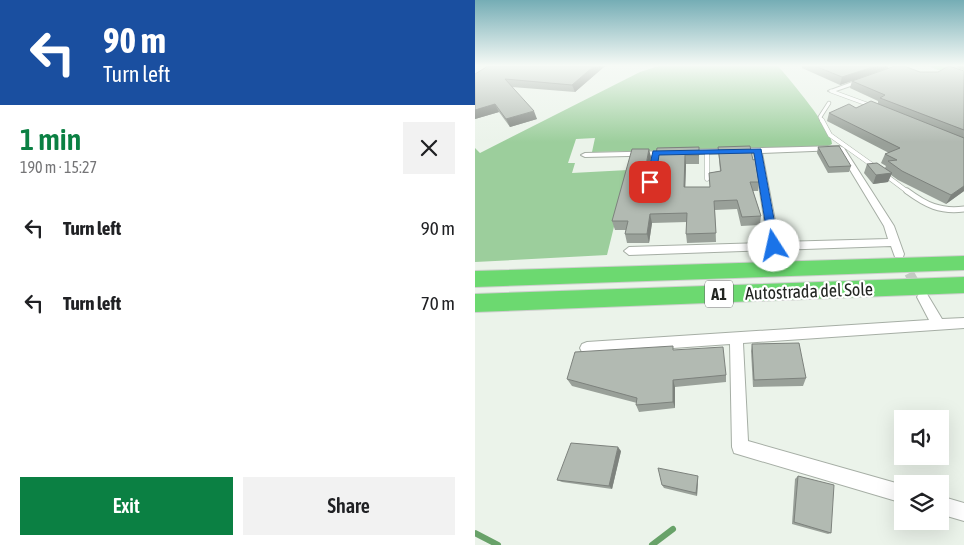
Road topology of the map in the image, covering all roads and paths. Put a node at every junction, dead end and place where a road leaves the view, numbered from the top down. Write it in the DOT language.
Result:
graph roads {
  1 [pos="835,91"];
  2 [pos="829,103"];
  3 [pos="875,107"];
  4 [pos="758,151"];
  5 [pos="707,152"];
  6 [pos="655,153"];
  7 [pos="585,155"];
  8 [pos="707,179"];
  9 [pos="648,196"];
  10 [pos="964,209"];
  11 [pos="894,242"];
  12 [pos="774,246"];
  13 [pos="629,250"];
  14 [pos="899,254"];
  15 [pos="964,263"];
  16 [pos="475,279"];
  17 [pos="964,285"];
  18 [pos="923,297"];
  19 [pos="475,303"];
  20 [pos="938,324"];
  21 [pos="964,324"];
  22 [pos="736,338"];
  23 [pos="587,348"];
  24 [pos="894,491"];
  25 [pos="949,508"];
  26 [pos="964,512"];
  1 -- 3 [label="lane"];
  2 -- 10 [label="lane"];
  4 -- 5 [label="street"];
  4 -- 11 [label="street"];
  4 -- 12 [label="street"];
  5 -- 6 [label="street"];
  5 -- 8 [label="lane"];
  6 -- 7 [label="street"];
  6 -- 9 [label="lane"];
  11 -- 12 [label="street"];
  11 -- 14 [label="street"];
  12 -- 13 [label="street"];
  15 -- 16 [label="highway, Autostrada del Sole / A1"];
  17 -- 19 [label="highway, Autostrada del Sole / A1"];
  18 -- 20 [label="street"];
  20 -- 21 [label="street"];
  20 -- 22 [label="street"];
  22 -- 23 [label="street"];
  22 -- 24 [label="street"];
  25 -- 26 [label="street"];
}
